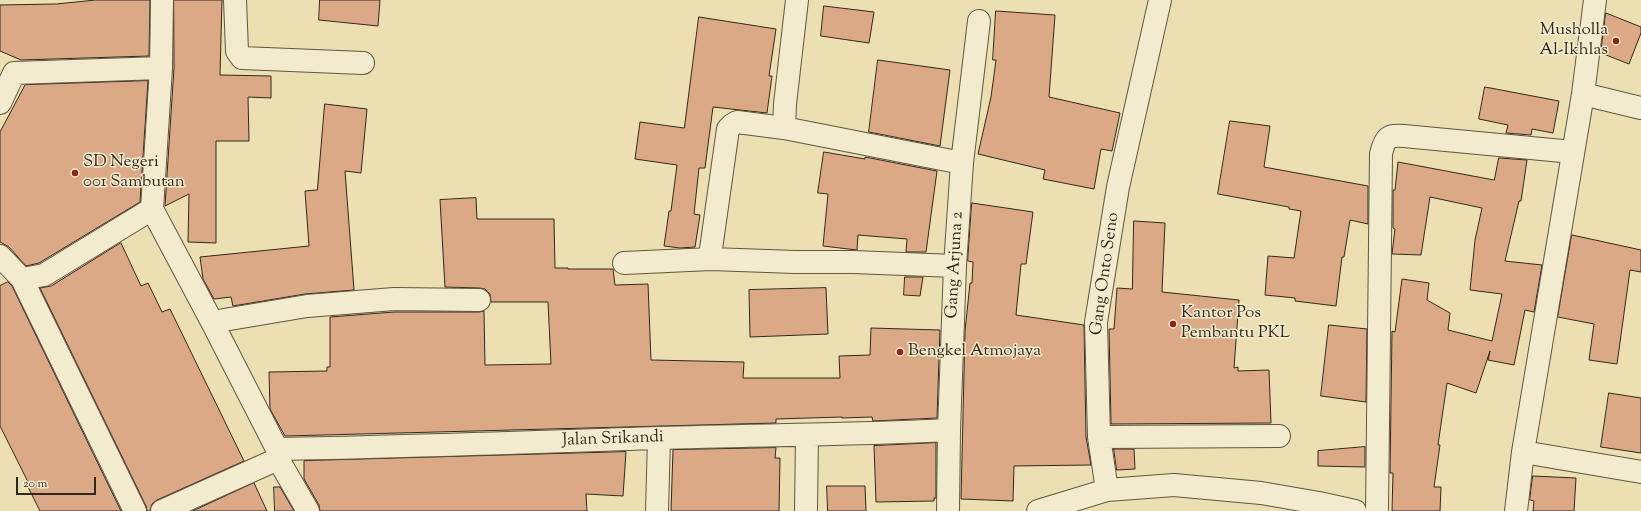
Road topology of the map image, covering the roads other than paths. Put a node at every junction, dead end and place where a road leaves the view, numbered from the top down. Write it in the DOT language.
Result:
graph roads {
  1 [pos="162,0"];
  2 [pos="235,0"];
  3 [pos="798,0"];
  4 [pos="1160,0"];
  5 [pos="1595,0"];
  6 [pos="979,21"];
  7 [pos="363,63"];
  8 [pos="161,68"];
  9 [pos="7,70"];
  10 [pos="1583,94"];
  11 [pos="0,103"];
  12 [pos="1641,108"];
  13 [pos="784,128"];
  14 [pos="1573,152"];
  15 [pos="962,163"];
  16 [pos="152,209"];
  17 [pos="0,256"];
  18 [pos="711,259"];
  19 [pos="624,263"];
  20 [pos="955,266"];
  21 [pos="22,279"];
  22 [pos="479,300"];
  23 [pos="212,322"];
  24 [pos="949,430"];
  25 [pos="807,435"];
  26 [pos="1279,436"];
  27 [pos="1099,437"];
  28 [pos="659,438"];
  29 [pos="1523,452"];
  30 [pos="277,454"];
  31 [pos="1641,472"];
  32 [pos="1107,490"];
  33 [pos="135,511"];
  34 [pos="162,511"];
  35 [pos="308,511"];
  36 [pos="657,511"];
  37 [pos="806,511"];
  38 [pos="948,511"];
  39 [pos="1038,511"];
  40 [pos="1355,511"];
  41 [pos="1377,511"];
  42 [pos="1516,511"];
  1 -- 8 [label="street"];
  2 -- 7 [label="street"];
  3 -- 13 [label="street"];
  4 -- 27 [label="street, Gang Onto Seno"];
  5 -- 10 [label="street"];
  6 -- 15 [label="street, Gang Arjuna 2"];
  8 -- 9 [label="street"];
  8 -- 16 [label="street"];
  9 -- 11 [label="street"];
  10 -- 12 [label="street"];
  10 -- 14 [label="street"];
  13 -- 15 [label="street"];
  13 -- 18 [label="street"];
  14 -- 29 [label="street"];
  14 -- 41 [label="street"];
  15 -- 20 [label="street, Gang Arjuna 2"];
  16 -- 21 [label="street"];
  16 -- 23 [label="street"];
  17 -- 21 [label="street"];
  18 -- 19 [label="street"];
  18 -- 20 [label="street"];
  20 -- 24 [label="street, Gang Arjuna 2"];
  21 -- 33 [label="street"];
  22 -- 23 [label="street"];
  23 -- 30 [label="street"];
  24 -- 25 [label="street, Jalan Srikandi"];
  24 -- 38 [label="street, Gang Arjuna 2"];
  25 -- 28 [label="street, Jalan Srikandi"];
  25 -- 37 [label="street"];
  26 -- 27 [label="street"];
  27 -- 32 [label="street, Gang Onto Seno"];
  28 -- 30 [label="street, Jalan Srikandi"];
  28 -- 36 [label="street"];
  29 -- 31 [label="street"];
  29 -- 42 [label="street"];
  30 -- 34 [label="street"];
  30 -- 35 [label="street"];
  32 -- 39 [label="street"];
  32 -- 40 [label="street"];
}
